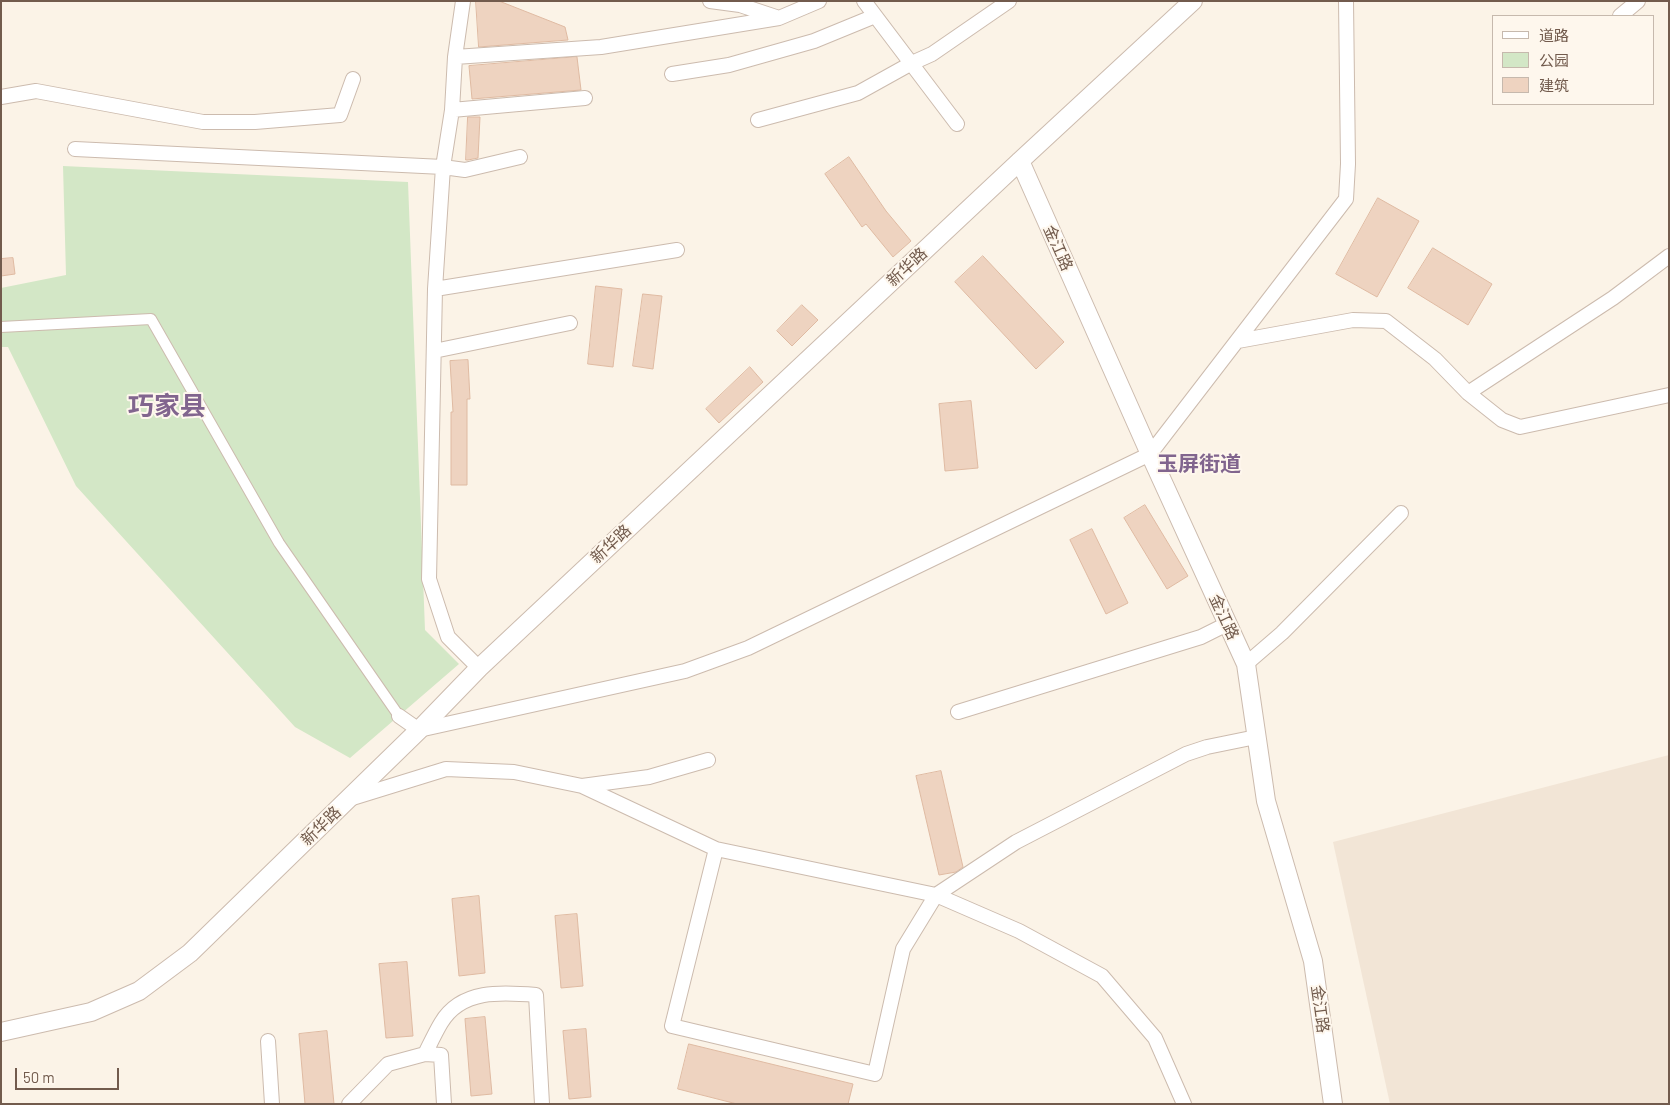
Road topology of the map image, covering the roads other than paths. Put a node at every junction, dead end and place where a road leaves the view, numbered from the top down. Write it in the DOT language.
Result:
graph roads {
  1 [pos="463,1"];
  2 [pos="710,1"];
  3 [pos="819,1"];
  4 [pos="864,1"];
  5 [pos="1009,1"];
  6 [pos="1193,1"];
  7 [pos="1346,1"];
  8 [pos="1638,1"];
  9 [pos="1621,15"];
  10 [pos="875,16"];
  11 [pos="780,18"];
  12 [pos="455,57"];
  13 [pos="912,63"];
  14 [pos="672,74"];
  15 [pos="353,79"];
  16 [pos="1,97"];
  17 [pos="585,98"];
  18 [pos="452,110"];
  19 [pos="758,120"];
  20 [pos="958,124"];
  21 [pos="75,149"];
  22 [pos="520,157"];
  23 [pos="1020,161"];
  24 [pos="443,166"];
  25 [pos="677,250"];
  26 [pos="1669,256"];
  27 [pos="435,289"];
  28 [pos="570,323"];
  29 [pos="1,327"];
  30 [pos="1238,341"];
  31 [pos="434,351"];
  32 [pos="1468,394"];
  33 [pos="1669,395"];
  34 [pos="1150,454"];
  35 [pos="1401,513"];
  36 [pos="1227,624"];
  37 [pos="1246,664"];
  38 [pos="479,668"];
  39 [pos="958,712"];
  40 [pos="399,716"];
  41 [pos="419,730"];
  42 [pos="1256,737"];
  43 [pos="708,760"];
  44 [pos="582,786"];
  45 [pos="348,799"];
  46 [pos="716,849"];
  47 [pos="936,895"];
  48 [pos="1,1032"];
  49 [pos="268,1042"];
  50 [pos="425,1054"];
  51 [pos="272,1104"];
  52 [pos="349,1104"];
  53 [pos="444,1104"];
  54 [pos="542,1104"];
  55 [pos="1184,1104"];
  56 [pos="1333,1104"];
  1 -- 12 [label="street"];
  2 -- 11 [label="street"];
  3 -- 11 [label="street"];
  4 -- 10 [label="street"];
  5 -- 13 [label="street"];
  6 -- 23 [label="street, 新华路"];
  7 -- 30 [label="street"];
  8 -- 9 [label="street"];
  10 -- 13 [label="street"];
  10 -- 14 [label="street"];
  11 -- 12 [label="street"];
  12 -- 18 [label="street"];
  13 -- 19 [label="street"];
  13 -- 20 [label="street"];
  15 -- 16 [label="street"];
  17 -- 18 [label="street"];
  18 -- 24 [label="street"];
  21 -- 24 [label="street"];
  22 -- 24 [label="street"];
  23 -- 34 [label="street, 金江路"];
  23 -- 38 [label="street, 新华路"];
  24 -- 27 [label="street"];
  25 -- 27 [label="street"];
  26 -- 32 [label="street"];
  27 -- 31 [label="street"];
  28 -- 31 [label="street"];
  29 -- 40 [label="street"];
  30 -- 32 [label="street"];
  30 -- 34 [label="street"];
  31 -- 38 [label="street"];
  32 -- 33 [label="street"];
  34 -- 36 [label="street, 金江路"];
  34 -- 41 [label="street"];
  35 -- 37 [label="street"];
  36 -- 37 [label="street, 金江路"];
  36 -- 39 [label="street"];
  37 -- 42 [label="street, 金江路"];
  38 -- 41 [label="street, 新华路"];
  40 -- 41 [label="street"];
  41 -- 45 [label="street, 新华路"];
  42 -- 47 [label="street"];
  42 -- 56 [label="street, 金江路"];
  43 -- 44 [label="street"];
  44 -- 45 [label="street"];
  44 -- 46 [label="street"];
  45 -- 48 [label="street, 新华路"];
  46 -- 47 [label="street"];
  46 -- 47 [label="street"];
  47 -- 55 [label="street"];
  49 -- 51 [label="street"];
  50 -- 52 [label="street"];
  50 -- 53 [label="street"];
  50 -- 54 [label="street"];
}
